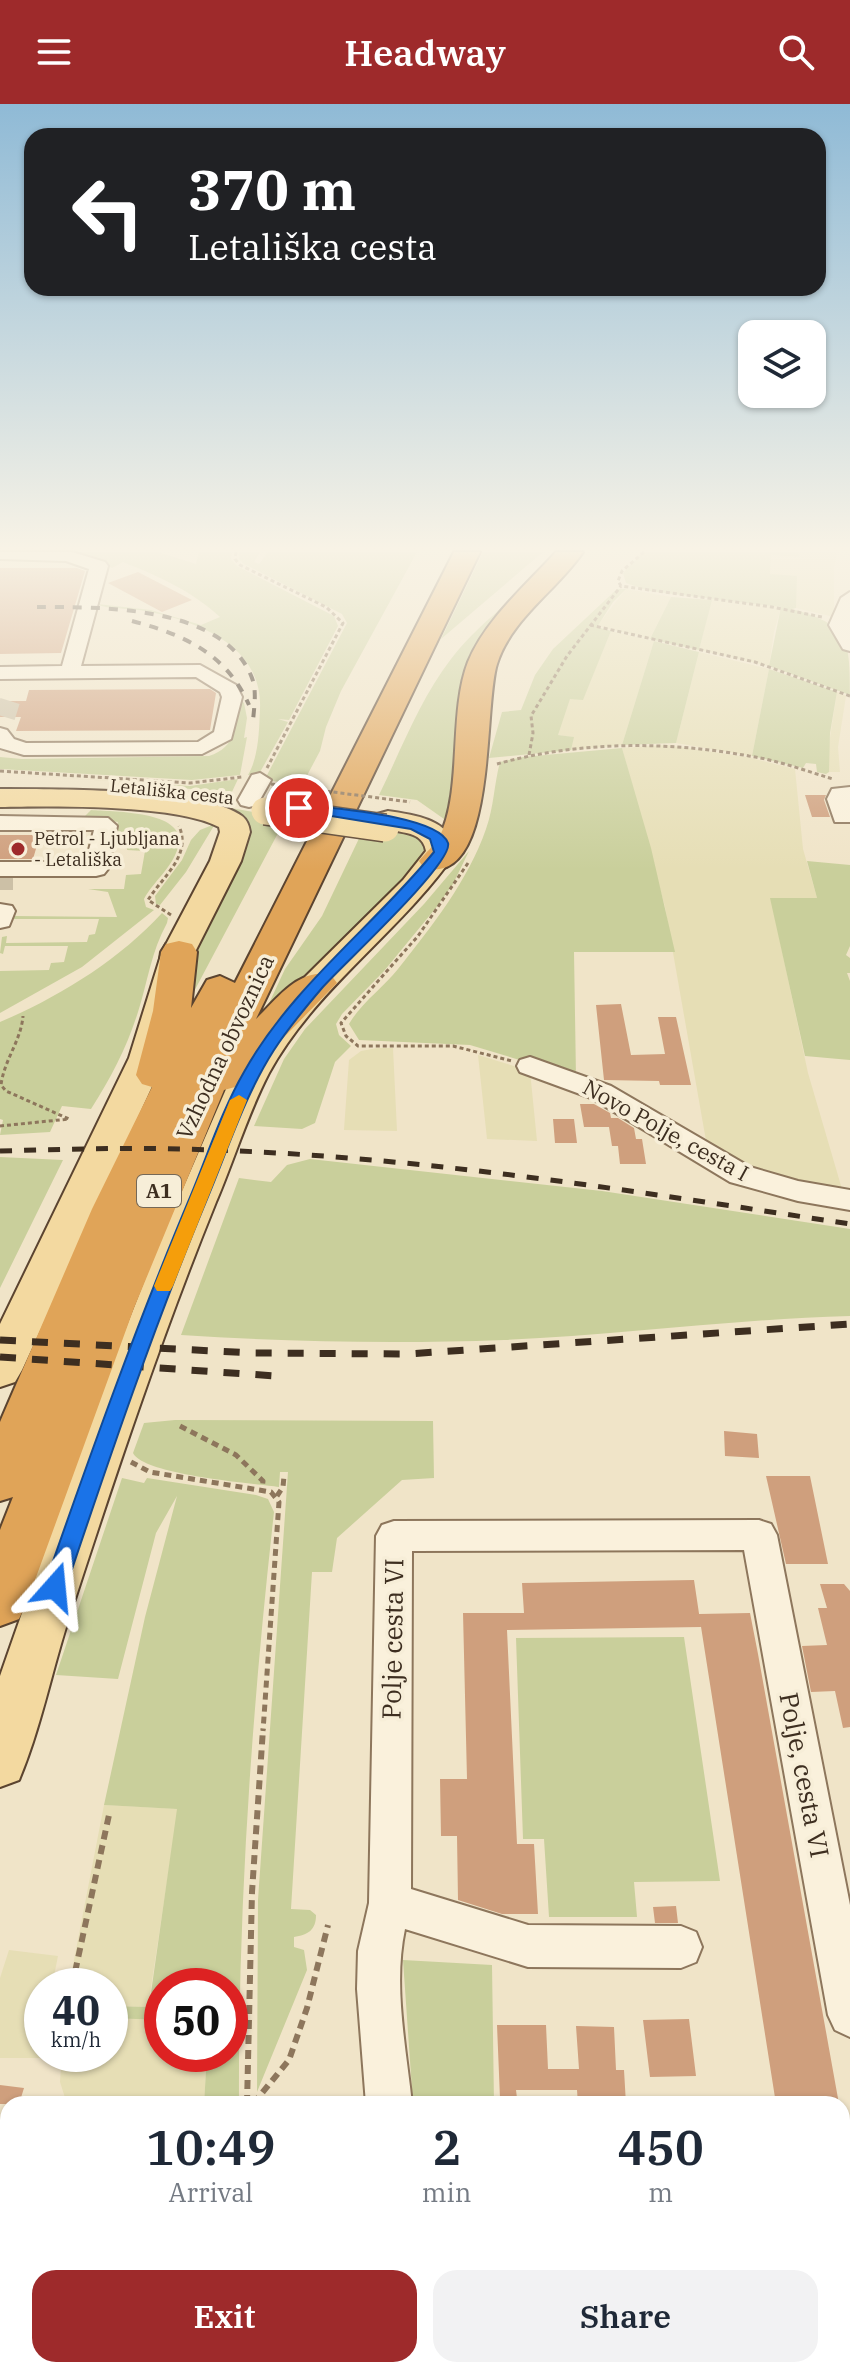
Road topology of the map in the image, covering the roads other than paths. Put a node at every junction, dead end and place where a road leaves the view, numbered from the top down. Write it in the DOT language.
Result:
graph roads {
  1 [pos="74,658"];
  2 [pos="389,658"];
  3 [pos="414,658"];
  4 [pos="437,658"];
  5 [pos="498,658"];
  6 [pos="70,672"];
  7 [pos="11,678"];
  8 [pos="382,722"];
  9 [pos="2,727"];
  10 [pos="3,784"];
  11 [pos="847,786"];
  12 [pos="263,796"];
  13 [pos="183,800"];
  14 [pos="110,801"];
  15 [pos="843,817"];
  16 [pos="0,823"];
  17 [pos="74,823"];
  18 [pos="432,846"];
  19 [pos="61,869"];
  20 [pos="14,872"];
  21 [pos="179,952"];
  22 [pos="318,983"];
  23 [pos="530,1066"];
  24 [pos="202,1096"];
  25 [pos="850,1200"];
  26 [pos="114,1209"];
  27 [pos="0,1370"];
  28 [pos="0,1480"];
  29 [pos="759,1535"];
  30 [pos="0,1602"];
  31 [pos="0,1762"];
  32 [pos="390,1903"];
  33 [pos="681,1947"];
  34 [pos="850,2015"];
  35 [pos="388,2096"];
  1 -- 6 [label="street"];
  2 -- 26 [label="highway, Vzhodna obvoznica / A1"];
  3 -- 8 [label="highway, Vzhodna obvoznica / A1"];
  4 -- 8 [label="highway"];
  5 -- 18 [label="highway"];
  6 -- 7 [label="street"];
  6 -- 9 [label="street"];
  8 -- 24 [label="highway, Vzhodna obvoznica / A1"];
  10 -- 12 [label="main road, Letališka cesta"];
  10 -- 13 [label="main road, Letališka cesta"];
  10 -- 14 [label="main road, Letališka cesta"];
  11 -- 15 [label="street"];
  12 -- 13 [label="main road, Letališka cesta"];
  12 -- 18 [label="main road, Letališka cesta, bridge"];
  13 -- 14 [label="main road"];
  14 -- 17 [label="street"];
  14 -- 21 [label="main road"];
  16 -- 17 [label="street"];
  17 -- 19 [label="street"];
  17 -- 19 [label="street"];
  18 -- 22 [label="main road"];
  19 -- 20 [label="street"];
  21 -- 26 [label="highway"];
  21 -- 27 [label="main road"];
  22 -- 24 [label="highway"];
  22 -- 31 [label="main road"];
  23 -- 25 [label="street, Novo Polje, cesta I"];
  24 -- 30 [label="highway, Vzhodna obvoznica / A1"];
  26 -- 28 [label="highway, Vzhodna obvoznica / A1"];
  29 -- 32 [label="street, Polje cesta VI"];
  29 -- 34 [label="street, Polje, cesta VI"];
  32 -- 33 [label="street"];
  32 -- 35 [label="street, Polje cesta VI"];
}
